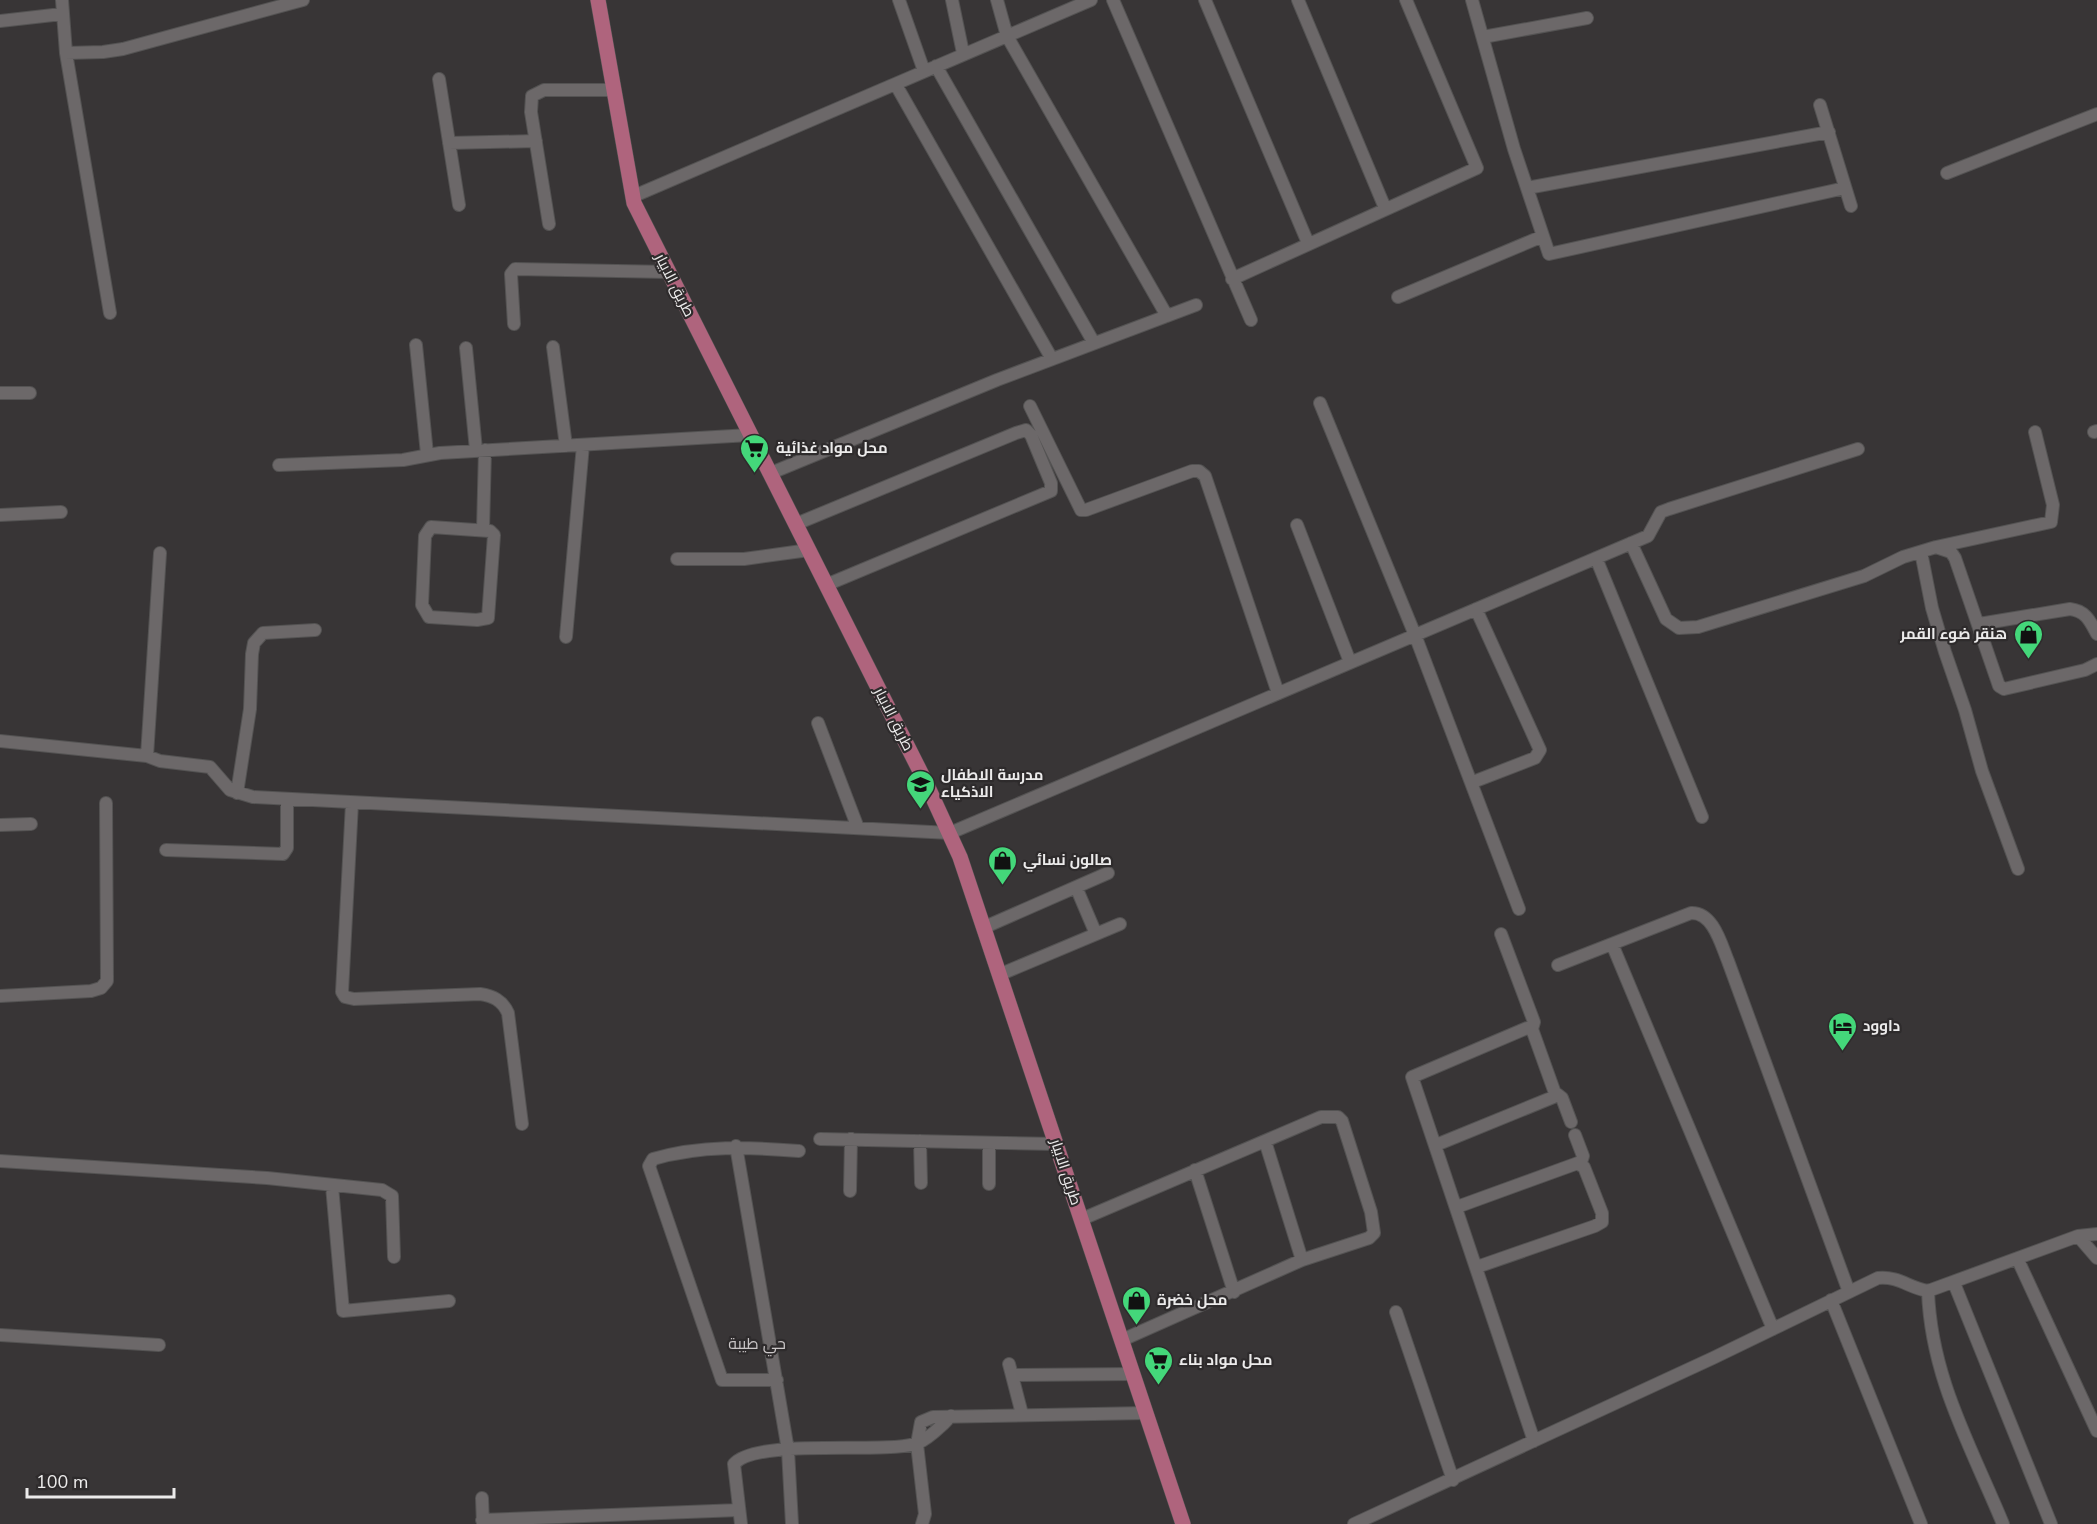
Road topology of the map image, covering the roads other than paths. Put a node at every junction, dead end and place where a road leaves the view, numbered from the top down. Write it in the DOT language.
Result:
graph roads {
  1 [pos="62,0"];
  2 [pos="303,0"];
  3 [pos="598,0"];
  4 [pos="899,0"];
  5 [pos="952,0"];
  6 [pos="997,0"];
  7 [pos="1091,0"];
  8 [pos="1113,0"];
  9 [pos="1205,0"];
  10 [pos="1298,0"];
  11 [pos="1406,0"];
  12 [pos="1472,0"];
  13 [pos="1063,6"];
  14 [pos="62,14"];
  15 [pos="1587,18"];
  16 [pos="0,21"];
  17 [pos="1007,36"];
  18 [pos="1483,37"];
  19 [pos="66,53"];
  20 [pos="963,53"];
  21 [pos="930,69"];
  22 [pos="439,80"];
  23 [pos="896,85"];
  24 [pos="613,90"];
  25 [pos="1820,105"];
  26 [pos="2097,114"];
  27 [pos="1829,132"];
  28 [pos="536,141"];
  29 [pos="449,143"];
  30 [pos="1947,173"];
  31 [pos="1845,188"];
  32 [pos="1527,189"];
  33 [pos="634,196"];
  34 [pos="459,205"];
  35 [pos="1851,206"];
  36 [pos="1385,208"];
  37 [pos="549,224"];
  38 [pos="1543,236"];
  39 [pos="1308,243"];
  40 [pos="668,272"];
  41 [pos="1232,279"];
  42 [pos="1398,297"];
  43 [pos="1196,305"];
  44 [pos="110,313"];
  45 [pos="1167,316"];
  46 [pos="1251,320"];
  47 [pos="514,324"];
  48 [pos="1094,344"];
  49 [pos="416,345"];
  50 [pos="553,346"];
  51 [pos="466,348"];
  52 [pos="1052,359"];
  53 [pos="0,393"];
  54 [pos="30,393"];
  55 [pos="1320,403"];
  56 [pos="1030,406"];
  57 [pos="2035,432"];
  58 [pos="750,435"];
  59 [pos="566,446"];
  60 [pos="583,446"];
  61 [pos="1858,449"];
  62 [pos="481,450"];
  63 [pos="427,454"];
  64 [pos="279,465"];
  65 [pos="771,474"];
  66 [pos="61,512"];
  67 [pos="0,515"];
  68 [pos="796,524"];
  69 [pos="1297,525"];
  70 [pos="483,530"];
  71 [pos="1631,543"];
  72 [pos="1936,547"];
  73 [pos="809,550"];
  74 [pos="1921,552"];
  75 [pos="160,553"];
  76 [pos="1596,558"];
  77 [pos="677,559"];
  78 [pos="826,585"];
  79 [pos="1476,609"];
  80 [pos="1979,624"];
  81 [pos="315,630"];
  82 [pos="2097,634"];
  83 [pos="1415,635"];
  84 [pos="566,637"];
  85 [pos="1350,662"];
  86 [pos="2097,664"];
  87 [pos="1278,693"];
  88 [pos="818,723"];
  89 [pos="0,741"];
  90 [pos="147,756"];
  91 [pos="1473,782"];
  92 [pos="237,793"];
  93 [pos="287,799"];
  94 [pos="106,803"];
  95 [pos="352,803"];
  96 [pos="1702,817"];
  97 [pos="31,824"];
  98 [pos="0,825"];
  99 [pos="858,828"];
  100 [pos="950,833"];
  101 [pos="166,850"];
  102 [pos="2018,869"];
  103 [pos="1108,873"];
  104 [pos="1076,887"];
  105 [pos="1519,909"];
  106 [pos="1119,924"];
  107 [pos="985,927"];
  108 [pos="1096,934"];
  109 [pos="1501,934"];
  110 [pos="1612,944"];
  111 [pos="1558,964"];
  112 [pos="1000,974"];
  113 [pos="0,996"];
  114 [pos="1532,1029"];
  115 [pos="1557,1094"];
  116 [pos="1570,1122"];
  117 [pos="522,1125"];
  118 [pos="1575,1135"];
  119 [pos="820,1139"];
  120 [pos="851,1139"];
  121 [pos="920,1141"];
  122 [pos="1265,1141"];
  123 [pos="989,1143"];
  124 [pos="1057,1144"];
  125 [pos="1436,1145"];
  126 [pos="736,1146"];
  127 [pos="799,1151"];
  128 [pos="0,1161"];
  129 [pos="1580,1165"];
  130 [pos="1195,1170"];
  131 [pos="921,1183"];
  132 [pos="989,1185"];
  133 [pos="332,1186"];
  134 [pos="850,1191"];
  135 [pos="1457,1206"];
  136 [pos="1082,1219"];
  137 [pos="2097,1234"];
  138 [pos="2078,1236"];
  139 [pos="394,1257"];
  140 [pos="2097,1258"];
  141 [pos="1302,1260"];
  142 [pos="2018,1260"];
  143 [pos="1477,1267"];
  144 [pos="1954,1283"];
  145 [pos="1928,1291"];
  146 [pos="1234,1292"];
  147 [pos="1849,1292"];
  148 [pos="1831,1300"];
  149 [pos="449,1301"];
  150 [pos="1396,1312"];
  151 [pos="1773,1329"];
  152 [pos="0,1335"];
  153 [pos="1122,1340"];
  154 [pos="159,1345"];
  155 [pos="1133,1374"];
  156 [pos="777,1380"];
  157 [pos="1146,1413"];
  158 [pos="1022,1414"];
  159 [pos="2097,1431"];
  160 [pos="1534,1441"];
  161 [pos="917,1444"];
  162 [pos="788,1450"];
  163 [pos="1453,1480"];
  164 [pos="482,1498"];
  165 [pos="739,1510"];
  166 [pos="482,1522"];
  167 [pos="741,1524"];
  168 [pos="792,1524"];
  169 [pos="922,1524"];
  170 [pos="1183,1524"];
  171 [pos="1354,1524"];
  172 [pos="1921,1524"];
  173 [pos="2003,1524"];
  174 [pos="2051,1524"];
  1 -- 14 [label="street"];
  2 -- 19 [label="street"];
  3 -- 24 [label="main road, طريق الابيار"];
  4 -- 21 [label="street"];
  5 -- 20 [label="street"];
  6 -- 17 [label="street"];
  7 -- 13 [label="street"];
  8 -- 41 [label="street"];
  9 -- 39 [label="street"];
  10 -- 36 [label="street"];
  11 -- 36 [label="street"];
  12 -- 18 [label="street"];
  13 -- 17 [label="street"];
  14 -- 16 [label="street"];
  14 -- 19 [label="street"];
  15 -- 18 [label="street"];
  17 -- 20 [label="street"];
  17 -- 45 [label="street"];
  18 -- 32 [label="street"];
  19 -- 44 [label="street"];
  20 -- 21 [label="street"];
  21 -- 23 [label="street"];
  21 -- 48 [label="street"];
  22 -- 29 [label="street"];
  23 -- 33 [label="street"];
  23 -- 52 [label="street"];
  24 -- 28 [label="street"];
  24 -- 33 [label="main road, طريق الابيار"];
  25 -- 27 [label="street"];
  26 -- 30 [label="street"];
  27 -- 31 [label="street"];
  27 -- 32 [label="street"];
  28 -- 29 [label="street"];
  28 -- 37 [label="street"];
  29 -- 34 [label="street"];
  31 -- 35 [label="street"];
  31 -- 38 [label="street"];
  32 -- 38 [label="street"];
  33 -- 40 [label="main road, طريق الابيار"];
  36 -- 39 [label="street"];
  38 -- 42 [label="street"];
  39 -- 41 [label="street"];
  40 -- 47 [label="street"];
  40 -- 58 [label="main road, طريق الابيار"];
  41 -- 46 [label="street"];
  43 -- 45 [label="street"];
  45 -- 48 [label="street"];
  48 -- 52 [label="street"];
  49 -- 63 [label="street"];
  50 -- 59 [label="street"];
  51 -- 62 [label="street"];
  52 -- 65 [label="street"];
  53 -- 54 [label="street"];
  55 -- 83 [label="street"];
  56 -- 87 [label="street"];
  57 -- 72 [label="street"];
  58 -- 60 [label="street"];
  58 -- 65 [label="main road, طريق الابيار"];
  59 -- 60 [label="street"];
  59 -- 62 [label="street"];
  60 -- 84 [label="street"];
  61 -- 71 [label="street"];
  62 -- 63 [label="street"];
  62 -- 70 [label="street"];
  63 -- 64 [label="street"];
  65 -- 68 [label="main road, طريق الابيار"];
  66 -- 67 [label="street"];
  68 -- 73 [label="main road, طريق الابيار"];
  68 -- 78 [label="street"];
  69 -- 85 [label="street"];
  70 -- 70 [label="street"];
  71 -- 74 [label="street"];
  71 -- 76 [label="street"];
  72 -- 74 [label="street"];
  72 -- 80 [label="street"];
  73 -- 77 [label="street"];
  73 -- 78 [label="main road, طريق الابيار"];
  74 -- 102 [label="street"];
  75 -- 90 [label="street"];
  76 -- 79 [label="street"];
  76 -- 96 [label="street"];
  78 -- 100 [label="main road, طريق الابيار"];
  79 -- 83 [label="street"];
  79 -- 91 [label="street"];
  80 -- 82 [label="street"];
  80 -- 86 [label="street"];
  81 -- 92 [label="street"];
  83 -- 85 [label="street"];
  83 -- 91 [label="street"];
  85 -- 87 [label="street"];
  87 -- 100 [label="street"];
  88 -- 99 [label="street"];
  89 -- 90 [label="street"];
  90 -- 92 [label="street"];
  91 -- 105 [label="street"];
  92 -- 93 [label="street"];
  93 -- 95 [label="street"];
  93 -- 101 [label="street"];
  94 -- 113 [label="street"];
  95 -- 99 [label="street"];
  95 -- 117 [label="street"];
  97 -- 98 [label="street"];
  99 -- 100 [label="street"];
  100 -- 107 [label="main road, طريق الابيار"];
  103 -- 104 [label="street"];
  104 -- 107 [label="street"];
  104 -- 108 [label="street"];
  106 -- 108 [label="street"];
  107 -- 112 [label="main road, طريق الابيار"];
  108 -- 112 [label="street"];
  109 -- 114 [label="street"];
  110 -- 111 [label="street"];
  110 -- 147 [label="street"];
  110 -- 151 [label="street"];
  112 -- 124 [label="main road, طريق الابيار"];
  114 -- 115 [label="street"];
  114 -- 125 [label="street"];
  115 -- 116 [label="street"];
  115 -- 125 [label="street"];
  118 -- 129 [label="street"];
  119 -- 120 [label="street"];
  120 -- 121 [label="street"];
  120 -- 134 [label="street"];
  121 -- 123 [label="street"];
  121 -- 131 [label="street"];
  122 -- 130 [label="street"];
  122 -- 141 [label="street"];
  122 -- 141 [label="street"];
  123 -- 124 [label="street"];
  123 -- 132 [label="street"];
  124 -- 136 [label="main road, طريق الابيار"];
  125 -- 135 [label="street"];
  126 -- 127 [label="street"];
  126 -- 156 [label="street"];
  126 -- 156 [label="street"];
  128 -- 133 [label="street"];
  129 -- 135 [label="street"];
  129 -- 143 [label="street"];
  130 -- 136 [label="street"];
  130 -- 146 [label="street"];
  133 -- 139 [label="street"];
  133 -- 149 [label="street"];
  135 -- 143 [label="street"];
  136 -- 153 [label="main road, طريق الابيار"];
  137 -- 138 [label="street"];
  138 -- 140 [label="street"];
  138 -- 142 [label="street"];
  141 -- 146 [label="street"];
  142 -- 144 [label="street"];
  142 -- 159 [label="street"];
  143 -- 160 [label="street"];
  144 -- 145 [label="street"];
  144 -- 174 [label="street"];
  145 -- 147 [label="street"];
  145 -- 173 [label="street"];
  146 -- 153 [label="street"];
  147 -- 148 [label="street"];
  148 -- 151 [label="street"];
  148 -- 172 [label="street"];
  150 -- 163 [label="street"];
  151 -- 160 [label="street"];
  152 -- 154 [label="street"];
  153 -- 155 [label="main road, طريق الابيار"];
  155 -- 157 [label="main road, طريق الابيار"];
  155 -- 158 [label="street"];
  156 -- 162 [label="street"];
  157 -- 158 [label="street"];
  157 -- 170 [label="main road, طريق الابيار"];
  158 -- 161 [label="street"];
  160 -- 163 [label="street"];
  161 -- 162 [label="street"];
  161 -- 169 [label="street"];
  162 -- 165 [label="street"];
  162 -- 168 [label="street"];
  163 -- 171 [label="street"];
  164 -- 166 [label="street"];
  165 -- 166 [label="street"];
  165 -- 167 [label="street"];
}
